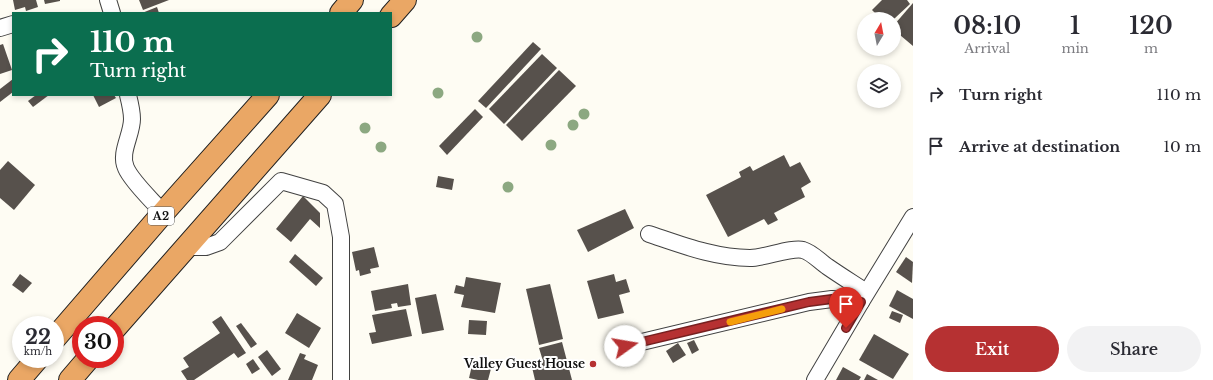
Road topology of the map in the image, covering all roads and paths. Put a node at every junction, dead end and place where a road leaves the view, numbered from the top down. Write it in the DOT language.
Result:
graph roads {
  1 [pos="352,0"];
  2 [pos="405,0"];
  3 [pos="342,12"];
  4 [pos="392,15"];
  5 [pos="12,24"];
  6 [pos="0,28"];
  7 [pos="128,96"];
  8 [pos="267,96"];
  9 [pos="319,96"];
  10 [pos="163,213"];
  11 [pos="913,217"];
  12 [pos="649,234"];
  13 [pos="186,247"];
  14 [pos="864,297"];
  15 [pos="124,318"];
  16 [pos="64,328"];
  17 [pos="625,346"];
  18 [pos="29,368"];
  19 [pos="80,368"];
  20 [pos="19,380"];
  21 [pos="70,380"];
  22 [pos="341,380"];
  23 [pos="816,380"];
  1 -- 3 [label="highway"];
  2 -- 4 [label="highway"];
  5 -- 6 [label="street"];
  7 -- 10 [label="street"];
  8 -- 10 [label="highway, A2"];
  9 -- 13 [label="highway"];
  10 -- 16 [label="highway, A2"];
  11 -- 14 [label="street"];
  12 -- 14 [label="street"];
  13 -- 15 [label="highway"];
  13 -- 22 [label="street"];
  14 -- 17 [label="street"];
  14 -- 23 [label="street"];
  18 -- 20 [label="highway"];
  19 -- 21 [label="highway"];
}
